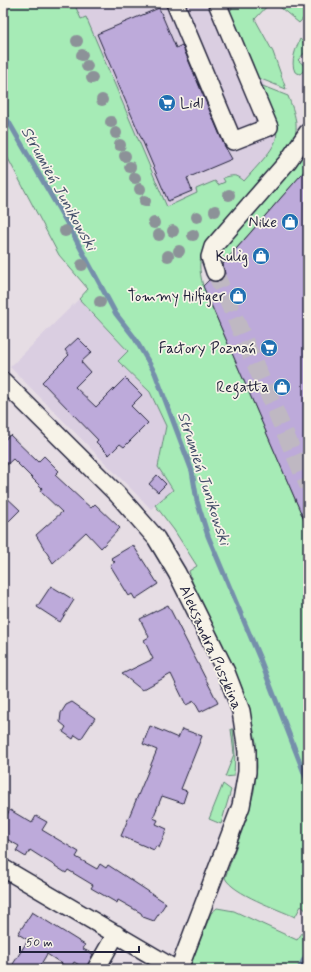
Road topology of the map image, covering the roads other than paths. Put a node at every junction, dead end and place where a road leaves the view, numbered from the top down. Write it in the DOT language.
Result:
graph roads {
  1 [pos="175,3"];
  2 [pos="217,3"];
  3 [pos="308,132"];
  4 [pos="215,272"];
  5 [pos="6,391"];
  6 [pos="3,868"];
  7 [pos="116,934"];
  8 [pos="96,969"];
  9 [pos="175,969"];
  10 [pos="179,969"];
  1 -- 2 [label="street"];
  3 -- 4 [label="street"];
  5 -- 10 [label="street, Aleksandra Puszkina"];
  6 -- 7 [label="street"];
  7 -- 8 [label="street"];
  7 -- 9 [label="street"];
}
